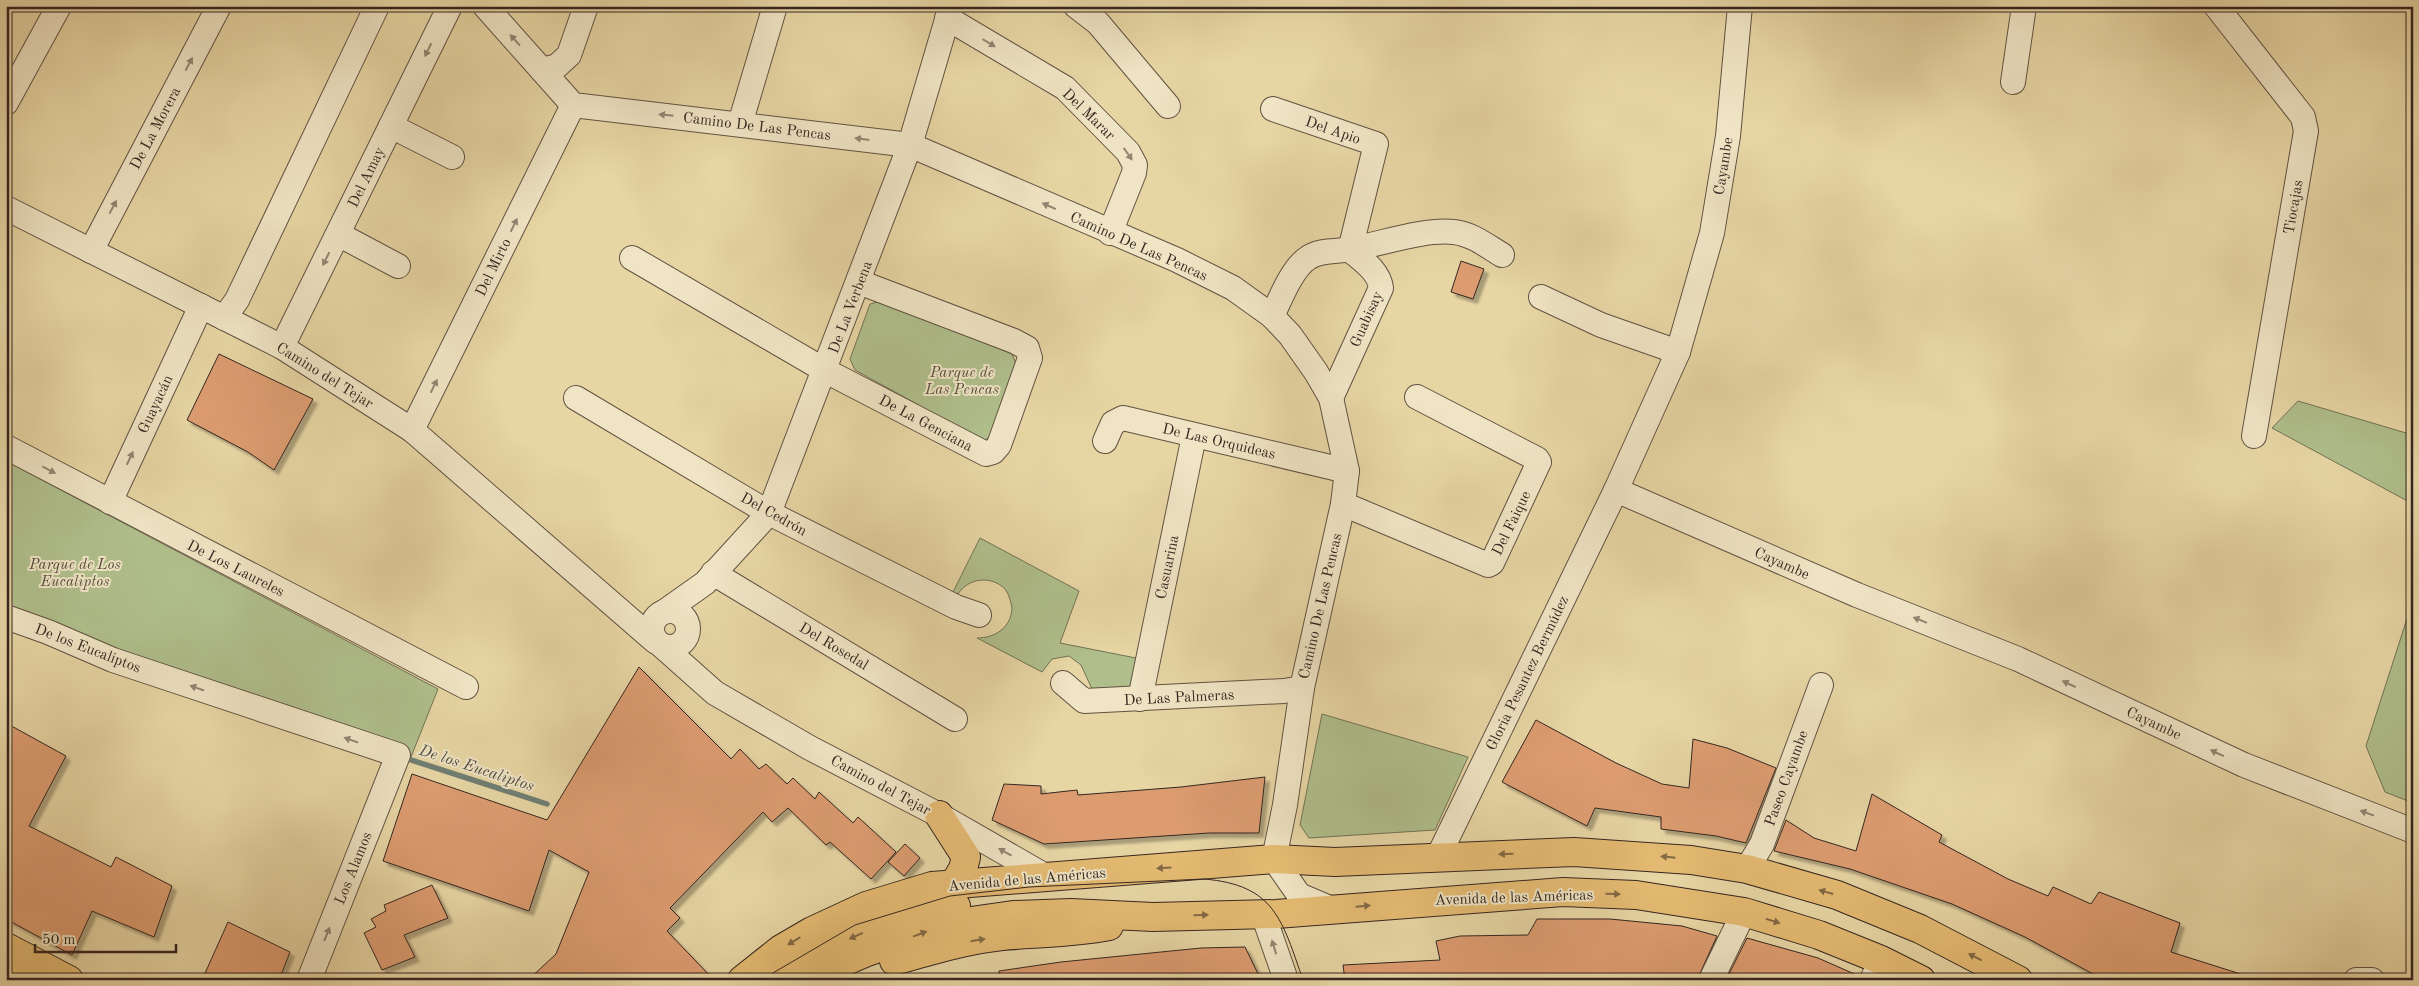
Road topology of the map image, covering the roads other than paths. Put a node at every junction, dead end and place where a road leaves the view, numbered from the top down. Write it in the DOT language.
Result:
graph roads {
  1 [pos="59,6"];
  2 [pos="219,6"];
  3 [pos="376,6"];
  4 [pos="450,6"];
  5 [pos="484,6"];
  6 [pos="586,6"];
  7 [pos="775,6"];
  8 [pos="1076,6"];
  9 [pos="1740,6"];
  10 [pos="2024,6"];
  11 [pos="2216,6"];
  12 [pos="949,12"];
  13 [pos="542,70"];
  14 [pos="2013,82"];
  15 [pos="6,103"];
  16 [pos="573,105"];
  17 [pos="1168,106"];
  18 [pos="1273,109"];
  19 [pos="740,124"];
  20 [pos="391,126"];
  21 [pos="910,145"];
  22 [pos="452,157"];
  23 [pos="6,208"];
  24 [pos="1110,233"];
  25 [pos="338,234"];
  26 [pos="1350,250"];
  27 [pos="91,251"];
  28 [pos="1502,255"];
  29 [pos="632,258"];
  30 [pos="398,266"];
  31 [pos="859,282"];
  32 [pos="1541,297"];
  33 [pos="201,306"];
  34 [pos="1272,316"];
  35 [pos="224,318"];
  36 [pos="282,347"];
  37 [pos="1678,352"];
  38 [pos="826,371"];
  39 [pos="1417,397"];
  40 [pos="576,398"];
  41 [pos="1331,398"];
  42 [pos="412,430"];
  43 [pos="1194,436"];
  44 [pos="2254,436"];
  45 [pos="1105,441"];
  46 [pos="6,448"];
  47 [pos="1346,471"];
  48 [pos="1616,490"];
  49 [pos="110,502"];
  50 [pos="1343,504"];
  51 [pos="769,513"];
  52 [pos="709,578"];
  53 [pos="606,598"];
  54 [pos="661,613"];
  55 [pos="979,615"];
  56 [pos="6,617"];
  57 [pos="688,630"];
  58 [pos="659,644"];
  59 [pos="1063,683"];
  60 [pos="1821,685"];
  61 [pos="466,687"];
  62 [pos="1302,688"];
  63 [pos="715,693"];
  64 [pos="1140,699"];
  65 [pos="955,718"];
  66 [pos="398,755"];
  67 [pos="939,815"];
  68 [pos="2413,831"];
  69 [pos="1438,857"];
  70 [pos="1279,867"];
  71 [pos="1746,869"];
  72 [pos="1047,876"];
  73 [pos="954,884"];
  74 [pos="1332,909"];
  75 [pos="1744,912"];
  76 [pos="1263,914"];
  77 [pos="1153,917"];
  78 [pos="6,947"];
  79 [pos="6,970"];
  80 [pos="1876,970"];
  81 [pos="24,980"];
  82 [pos="69,980"];
  83 [pos="309,980"];
  84 [pos="742,980"];
  85 [pos="776,980"];
  86 [pos="811,980"];
  87 [pos="849,980"];
  88 [pos="1286,980"];
  89 [pos="1711,980"];
  90 [pos="1921,980"];
  91 [pos="2018,980"];
  92 [pos="2356,980"];
  93 [pos="2372,980"];
  1 -- 15 [label="street"];
  27 -- 2 [label="street, De La Morera, one-way"];
  3 -- 35 [label="street"];
  4 -- 20 [label="street, Del Amay, one-way"];
  13 -- 5 [label="street, one-way"];
  6 -- 13 [label="street"];
  7 -- 19 [label="street"];
  8 -- 17 [label="street"];
  9 -- 37 [label="street, Cayambe"];
  10 -- 14 [label="street"];
  11 -- 44 [label="street, Tiocajas"];
  12 -- 21 [label="street, De La Verbena"];
  12 -- 24 [label="street, Del Marar, one-way"];
  13 -- 16 [label="street"];
  19 -- 16 [label="street, Camino De Las Pencas, one-way"];
  42 -- 16 [label="street, Del Mirto, one-way"];
  18 -- 26 [label="street, Del Apio"];
  21 -- 19 [label="street, Camino De Las Pencas, one-way"];
  20 -- 22 [label="street"];
  20 -- 25 [label="street, Del Amay"];
  24 -- 21 [label="street, Camino De Las Pencas, one-way"];
  21 -- 31 [label="street, De La Verbena"];
  23 -- 27 [label="street, Camino del Tejar"];
  24 -- 34 [label="street, Camino De Las Pencas"];
  25 -- 30 [label="street"];
  25 -- 36 [label="street, Del Amay, one-way"];
  26 -- 28 [label="street"];
  26 -- 34 [label="street"];
  26 -- 41 [label="street, Guabisay"];
  27 -- 33 [label="street, Camino del Tejar"];
  29 -- 38 [label="street, De La Genciana"];
  31 -- 38 [label="street, De La Verbena"];
  31 -- 38 [label="street, De La Genciana"];
  32 -- 37 [label="street"];
  33 -- 35 [label="street, Camino del Tejar"];
  49 -- 33 [label="street, Guayacán, one-way"];
  34 -- 41 [label="street, Camino De Las Pencas"];
  35 -- 36 [label="street, Camino del Tejar"];
  36 -- 42 [label="street, Camino del Tejar"];
  37 -- 48 [label="street, Cayambe"];
  38 -- 51 [label="street, De La Verbena"];
  39 -- 50 [label="street, Del Faique"];
  40 -- 51 [label="street, Del Cedrón"];
  41 -- 47 [label="street, Camino De Las Pencas"];
  42 -- 53 [label="street, Camino del Tejar"];
  43 -- 45 [label="street, De Las Orquideas"];
  43 -- 47 [label="street, De Las Orquideas"];
  43 -- 64 [label="street, Casuarina"];
  46 -- 49 [label="street, De Los Laureles, one-way"];
  47 -- 50 [label="street, Camino De Las Pencas"];
  68 -- 48 [label="street, Cayambe, one-way"];
  48 -- 69 [label="street, Gloria Pesantez Bermúdez"];
  49 -- 61 [label="street, De Los Laureles"];
  50 -- 62 [label="street, Camino De Las Pencas"];
  51 -- 52 [label="street, De La Verbena"];
  51 -- 55 [label="street, Del Cedrón"];
  52 -- 54 [label="street, De La Verbena"];
  52 -- 57 [label="street, De La Verbena"];
  52 -- 65 [label="street, Del Rosedal"];
  53 -- 54 [label="street, Camino del Tejar"];
  53 -- 58 [label="street, Camino del Tejar"];
  54 -- 57 [label="street"];
  54 -- 58 [label="street"];
  66 -- 56 [label="street, De los Eucaliptos, one-way"];
  57 -- 58 [label="street"];
  57 -- 63 [label="street"];
  58 -- 63 [label="street, Camino del Tejar"];
  59 -- 64 [label="street, De Las Palmeras"];
  60 -- 71 [label="street, Paseo Cayambe"];
  62 -- 64 [label="street, De Las Palmeras"];
  62 -- 70 [label="street, Camino De Las Pencas"];
  63 -- 67 [label="street, Camino del Tejar"];
  83 -- 66 [label="street, Los Alamos, one-way"];
  72 -- 67 [label="street, Camino del Tejar, one-way"];
  67 -- 73 [label="main road"];
  69 -- 70 [label="main road, Avenida de las Américas"];
  71 -- 69 [label="main road, Avenida de las Américas, one-way"];
  70 -- 72 [label="main road, Avenida de las Américas, one-way"];
  70 -- 74 [label="street"];
  70 -- 85 [label="main road, Avenida de las Américas, one-way"];
  91 -- 71 [label="main road, Avenida de las Américas, one-way"];
  72 -- 73 [label="main road, Avenida de las Américas"];
  73 -- 84 [label="main road, Avenida de las Américas, one-way"];
  74 -- 75 [label="main road, Avenida de las Américas, one-way"];
  74 -- 76 [label="main road, Avenida de las Américas"];
  75 -- 80 [label="main road, Avenida de las Américas, one-way"];
  75 -- 89 [label="street"];
  77 -- 76 [label="main road, Avenida de las Américas, one-way"];
  88 -- 76 [label="street, one-way"];
  86 -- 77 [label="main road, Avenida de las Américas, one-way"];
  87 -- 77 [label="main road, Avenida de las Américas, one-way"];
  78 -- 82 [label="main road"];
  79 -- 81 [label="main road"];
  80 -- 90 [label="main road, Avenida de las Américas"];
  92 -- 93 [label="street"];
}
